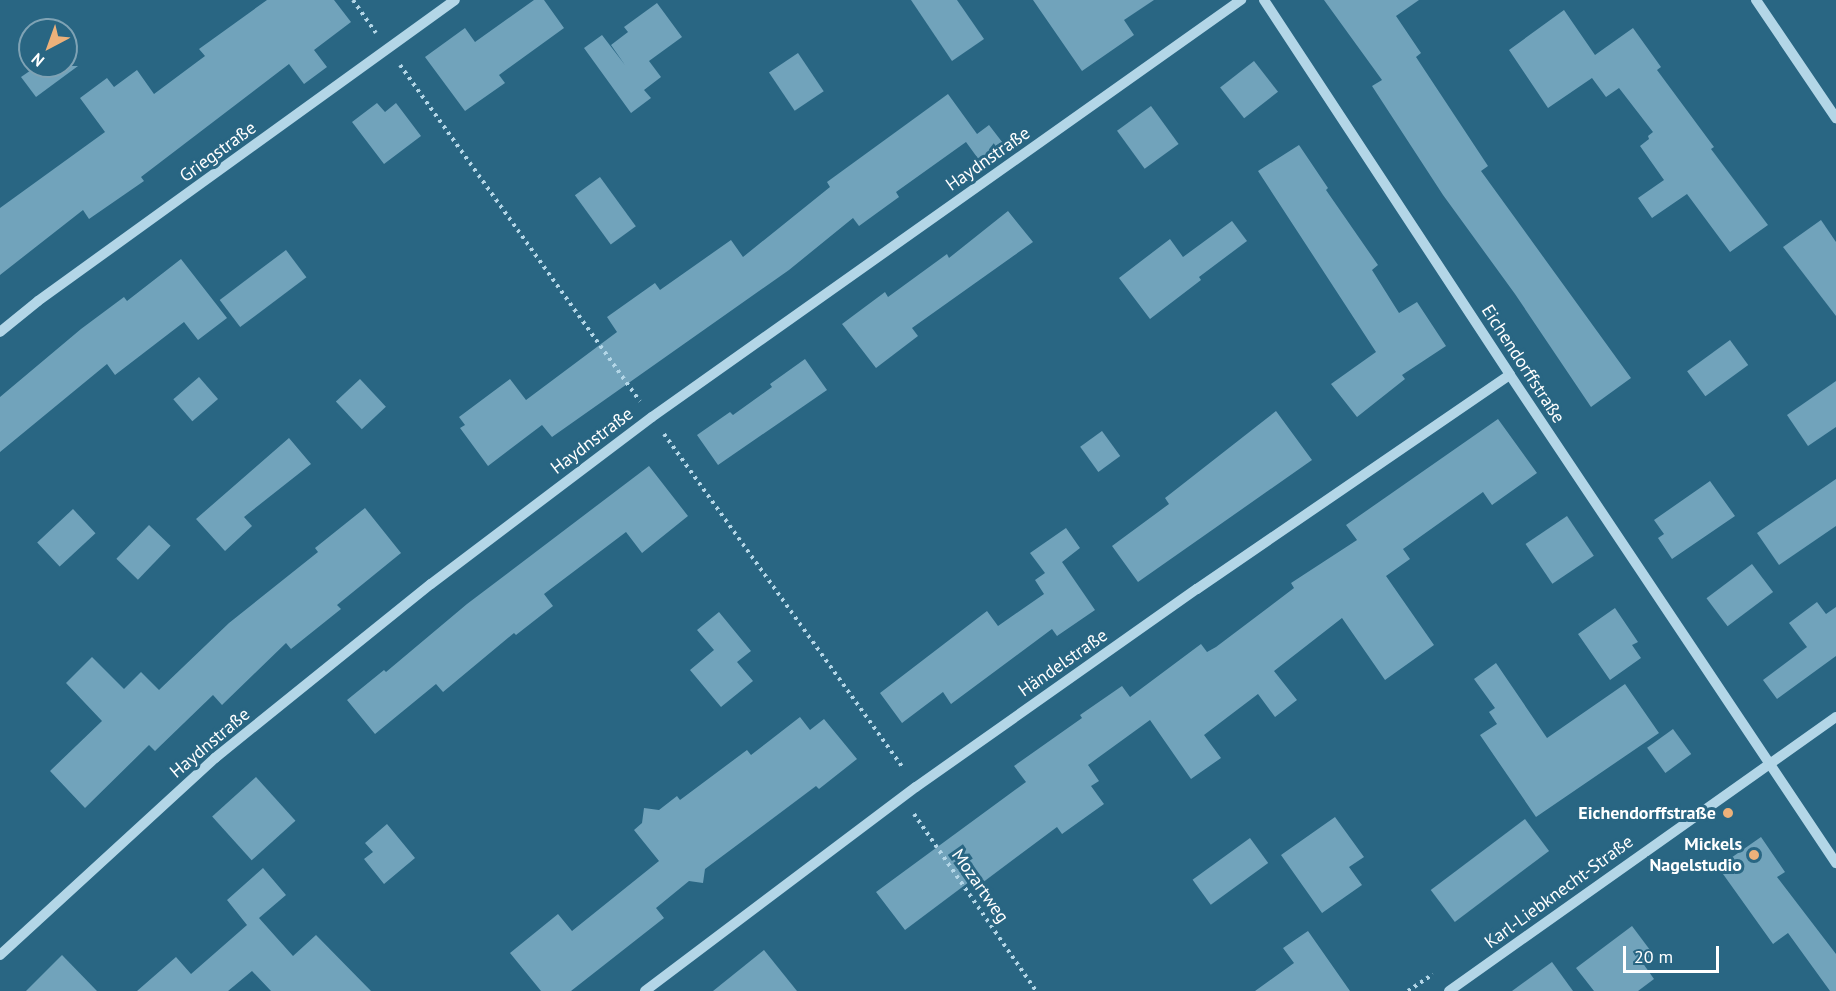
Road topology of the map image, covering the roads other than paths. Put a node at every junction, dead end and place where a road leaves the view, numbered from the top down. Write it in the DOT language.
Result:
graph roads {
  1 [pos="455,0"];
  2 [pos="1241,0"];
  3 [pos="1264,0"];
  4 [pos="1756,0"];
  5 [pos="1836,118"];
  6 [pos="0,332"];
  7 [pos="1510,375"];
  8 [pos="1836,717"];
  9 [pos="1769,764"];
  10 [pos="1836,863"];
  11 [pos="0,955"];
  12 [pos="645,991"];
  13 [pos="1449,991"];
  1 -- 6 [label="street, Griegstraße"];
  2 -- 11 [label="street, Haydnstraße"];
  3 -- 7 [label="street, Eichendorffstraße"];
  4 -- 5 [label="street"];
  7 -- 9 [label="street, Eichendorffstraße"];
  7 -- 12 [label="street, Händelstraße"];
  8 -- 9 [label="street, Karl-Liebknecht-Straße"];
  9 -- 10 [label="street, Eichendorffstraße"];
  9 -- 13 [label="street, Karl-Liebknecht-Straße"];
}
